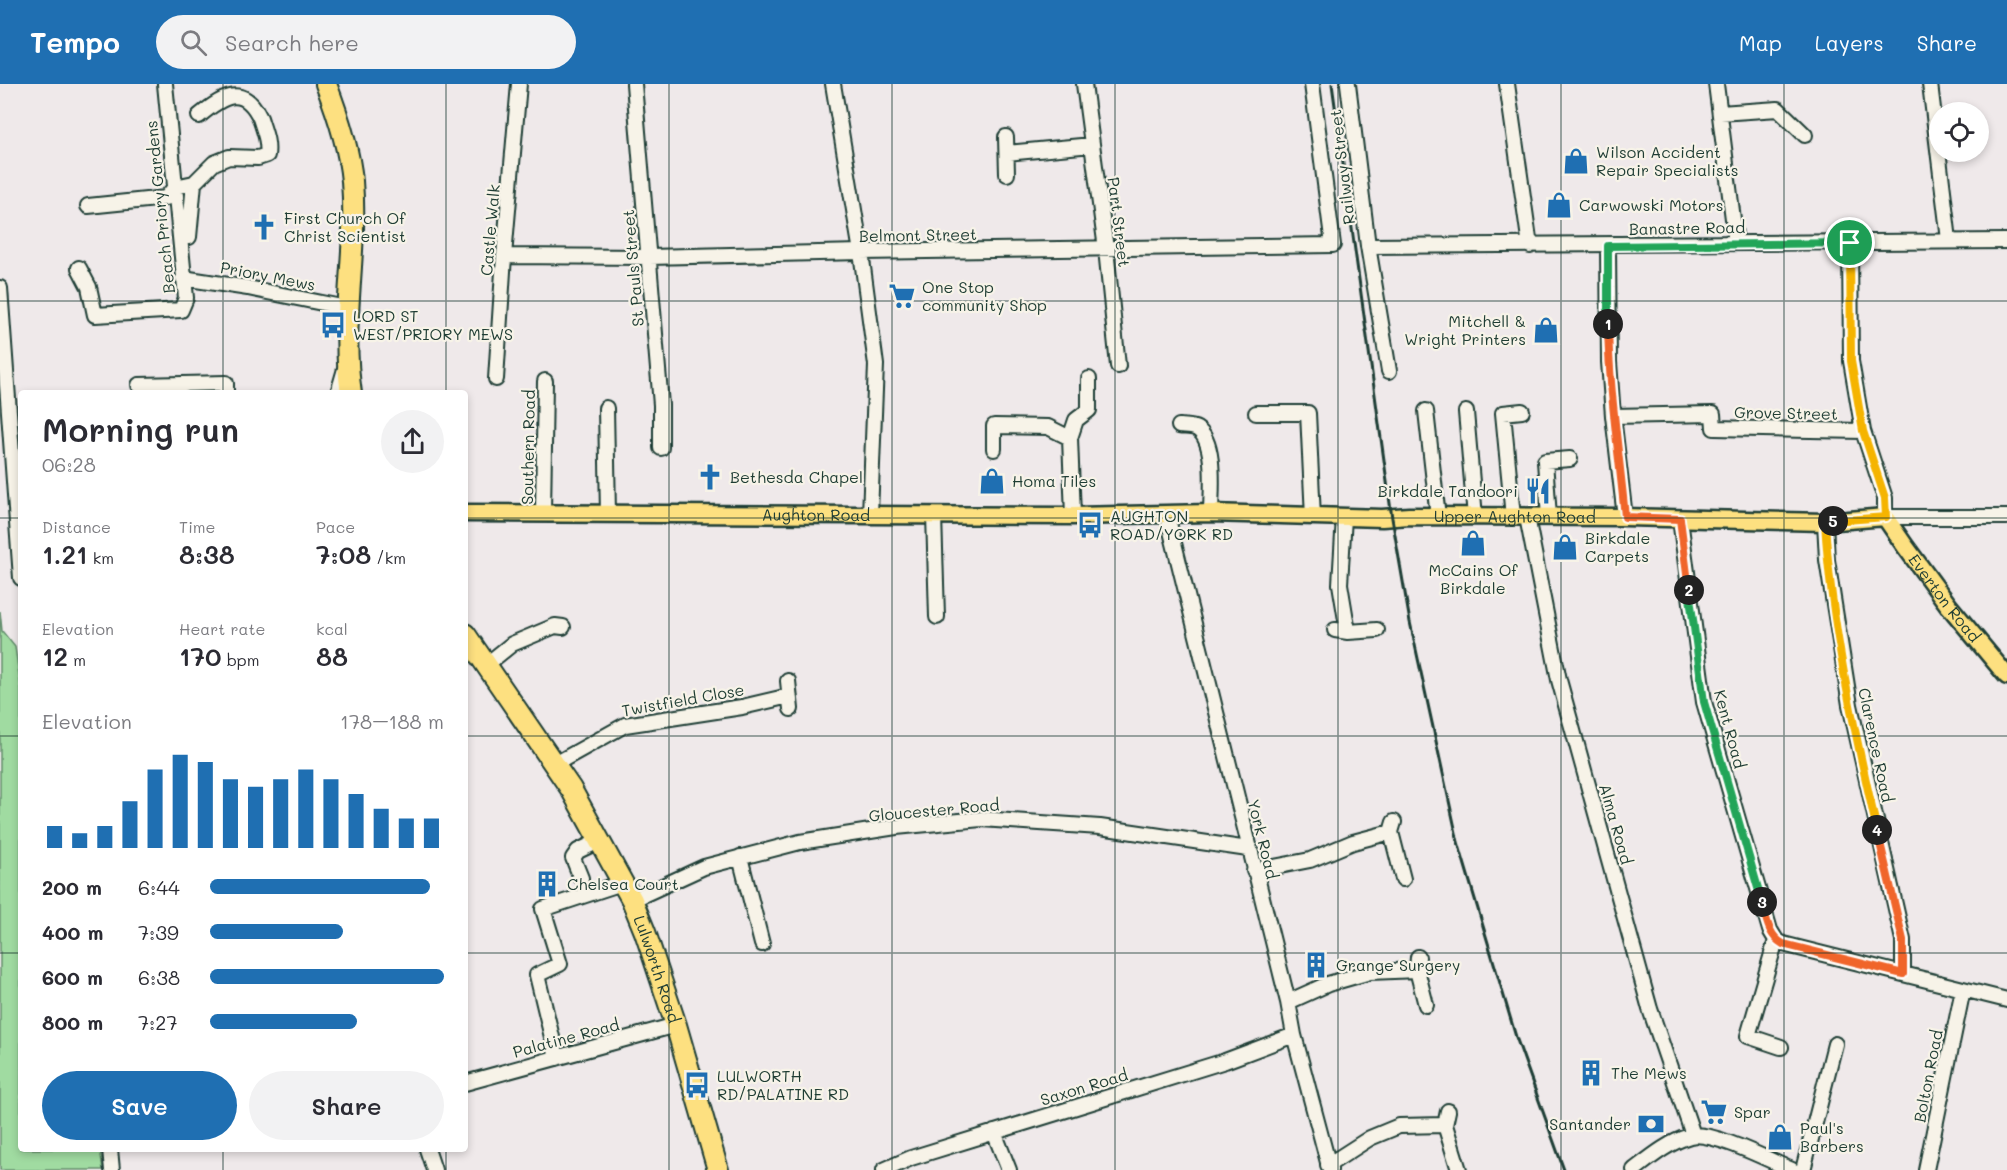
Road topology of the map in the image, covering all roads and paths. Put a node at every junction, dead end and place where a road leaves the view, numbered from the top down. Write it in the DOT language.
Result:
graph roads {
  1 [pos="165,84"];
  2 [pos="326,84"];
  3 [pos="519,84"];
  4 [pos="634,84"];
  5 [pos="833,84"];
  6 [pos="1084,84"];
  7 [pos="1312,84"];
  8 [pos="1348,84"];
  9 [pos="1507,84"];
  10 [pos="1716,84"];
  11 [pos="1930,84"];
  12 [pos="1720,113"];
  13 [pos="199,116"];
  14 [pos="1805,135"];
  15 [pos="1006,137"];
  16 [pos="1092,145"];
  17 [pos="1006,153"];
  18 [pos="1007,174"];
  19 [pos="194,183"];
  20 [pos="175,187"];
  21 [pos="88,206"];
  22 [pos="189,237"];
  23 [pos="1949,240"];
  24 [pos="2007,241"];
  25 [pos="1736,243"];
  26 [pos="1850,243"];
  27 [pos="1368,246"];
  28 [pos="1530,246"];
  29 [pos="1608,246"];
  30 [pos="1106,249"];
  31 [pos="861,252"];
  32 [pos="504,256"];
  33 [pos="649,257"];
  34 [pos="79,268"];
  35 [pos="183,278"];
  36 [pos="0,288"];
  37 [pos="347,308"];
  38 [pos="347,364"];
  39 [pos="1118,366"];
  40 [pos="1389,371"];
  41 [pos="496,379"];
  42 [pos="1089,379"];
  43 [pos="545,381"];
  44 [pos="139,385"];
  45 [pos="226,390"];
  46 [pos="339,390"];
  47 [pos="351,390"];
  48 [pos="606,408"];
  49 [pos="1426,411"];
  50 [pos="1522,411"];
  51 [pos="1256,412"];
  52 [pos="1466,412"];
  53 [pos="1613,416"];
  54 [pos="1179,426"];
  55 [pos="1863,431"];
  56 [pos="1070,438"];
  57 [pos="661,448"];
  58 [pos="994,449"];
  59 [pos="1570,459"];
  60 [pos="468,513"];
  61 [pos="543,513"];
  62 [pos="1211,513"];
  63 [pos="608,514"];
  64 [pos="870,514"];
  65 [pos="934,515"];
  66 [pos="1167,515"];
  67 [pos="1073,516"];
  68 [pos="1313,517"];
  69 [pos="1344,517"];
  70 [pos="1438,517"];
  71 [pos="1475,517"];
  72 [pos="1520,517"];
  73 [pos="1549,517"];
  74 [pos="1625,517"];
  75 [pos="1886,517"];
  76 [pos="2007,518"];
  77 [pos="1680,519"];
  78 [pos="1825,522"];
  79 [pos="18,537"];
  80 [pos="937,616"];
  81 [pos="563,627"];
  82 [pos="1377,630"];
  83 [pos="468,638"];
  84 [pos="486,665"];
  85 [pos="2007,676"];
  86 [pos="788,681"];
  87 [pos="555,764"];
  88 [pos="599,841"];
  89 [pos="1248,849"];
  90 [pos="740,857"];
  91 [pos="1254,871"];
  92 [pos="580,878"];
  93 [pos="1403,879"];
  94 [pos="627,892"];
  95 [pos="1776,940"];
  96 [pos="762,944"];
  97 [pos="1903,974"];
  98 [pos="1963,989"];
  99 [pos="2007,1000"];
  100 [pos="1288,1002"];
  101 [pos="1426,1005"];
  102 [pos="676,1025"];
  103 [pos="1294,1035"];
  104 [pos="1835,1044"];
  105 [pos="1780,1047"];
  106 [pos="558,1058"];
  107 [pos="468,1082"];
  108 [pos="994,1132"];
  109 [pos="1693,1135"];
  110 [pos="110,1152"];
  111 [pos="428,1152"];
  112 [pos="1329,1167"];
  113 [pos="112,1170"];
  114 [pos="434,1170"];
  115 [pos="718,1170"];
  116 [pos="884,1170"];
  117 [pos="1009,1170"];
  118 [pos="1459,1170"];
  119 [pos="1634,1170"];
  120 [pos="1792,1170"];
  121 [pos="1803,1170"];
  122 [pos="1926,1170"];
  1 -- 20 [label="street, Beach Priory Gardens"];
  2 -- 37 [label="highway"];
  3 -- 32 [label="street, Castle Walk"];
  4 -- 33 [label="street, St Pauls Street"];
  5 -- 31 [label="street"];
  6 -- 16 [label="street, Part Street"];
  7 -- 30 [label="street, Belmont Street"];
  8 -- 27 [label="street, Railway Street"];
  9 -- 28 [label="street"];
  10 -- 12 [label="street"];
  11 -- 23 [label="street"];
  12 -- 14 [label="street"];
  12 -- 25 [label="street"];
  13 -- 19 [label="street"];
  15 -- 17 [label="street"];
  16 -- 17 [label="street"];
  16 -- 30 [label="street, Part Street"];
  17 -- 18 [label="street"];
  19 -- 20 [label="street"];
  19 -- 22 [label="street"];
  20 -- 21 [label="street"];
  20 -- 35 [label="street, Beach Priory Gardens"];
  23 -- 24 [label="street, Banastre Road"];
  23 -- 26 [label="street, Banastre Road"];
  25 -- 26 [label="street, Banastre Road"];
  25 -- 29 [label="street, Banastre Road"];
  26 -- 55 [label="street"];
  27 -- 28 [label="street, Banastre Road"];
  27 -- 40 [label="street, Railway Street"];
  28 -- 29 [label="street, Banastre Road"];
  29 -- 53 [label="street"];
  30 -- 31 [label="street, Belmont Street"];
  30 -- 39 [label="street, Part Street"];
  31 -- 33 [label="street, Belmont Street"];
  31 -- 64 [label="street"];
  32 -- 33 [label="street, Belmont Street"];
  32 -- 41 [label="street, Castle Walk"];
  33 -- 57 [label="street, St Pauls Street"];
  34 -- 35 [label="street, Beach Priory Gardens"];
  35 -- 37 [label="street, Priory Mews"];
  36 -- 79 [label="street"];
  37 -- 38 [label="highway"];
  38 -- 46 [label="street"];
  38 -- 47 [label="highway"];
  42 -- 56 [label="street"];
  43 -- 61 [label="street, Southern Road"];
  44 -- 45 [label="street"];
  48 -- 63 [label="street"];
  49 -- 70 [label="street"];
  50 -- 72 [label="street, Alma Road"];
  51 -- 68 [label="street"];
  52 -- 71 [label="street"];
  53 -- 55 [label="street, Grove Street"];
  53 -- 74 [label="street"];
  54 -- 62 [label="street"];
  55 -- 75 [label="street"];
  56 -- 58 [label="street"];
  56 -- 67 [label="street"];
  59 -- 73 [label="street"];
  60 -- 61 [label="main road, Aughton Road"];
  61 -- 63 [label="main road, Aughton Road"];
  62 -- 66 [label="main road, Upper Aughton Road"];
  62 -- 68 [label="main road, Upper Aughton Road"];
  63 -- 64 [label="main road, Aughton Road"];
  64 -- 65 [label="main road, Aughton Road"];
  65 -- 67 [label="main road, Aughton Road"];
  65 -- 80 [label="street"];
  66 -- 67 [label="main road, Aughton Road"];
  66 -- 89 [label="street, York Road"];
  68 -- 69 [label="main road, Upper Aughton Road"];
  69 -- 70 [label="main road, Upper Aughton Road"];
  69 -- 82 [label="street"];
  70 -- 71 [label="main road, Upper Aughton Road"];
  71 -- 72 [label="main road, Upper Aughton Road"];
  72 -- 73 [label="main road, Upper Aughton Road"];
  72 -- 109 [label="street, Alma Road"];
  73 -- 74 [label="main road, Upper Aughton Road"];
  74 -- 77 [label="main road, Upper Aughton Road"];
  75 -- 76 [label="street, Upper Aughton Road"];
  75 -- 78 [label="main road, Upper Aughton Road"];
  75 -- 85 [label="main road, Everton Road"];
  77 -- 78 [label="main road, Upper Aughton Road"];
  77 -- 95 [label="street, Kent Road"];
  78 -- 97 [label="street, Clarence Road"];
  81 -- 84 [label="street"];
  83 -- 84 [label="highway, Lulworth Road"];
  84 -- 87 [label="highway, Lulworth Road"];
  86 -- 87 [label="street, Twistfield Close"];
  87 -- 88 [label="highway, Lulworth Road"];
  88 -- 92 [label="street"];
  88 -- 94 [label="highway, Lulworth Road"];
  89 -- 90 [label="street, Gloucester Road"];
  89 -- 91 [label="street, York Road"];
  90 -- 94 [label="street, Gloucester Road"];
  90 -- 96 [label="street"];
  91 -- 93 [label="street"];
  91 -- 100 [label="street, York Road"];
  94 -- 102 [label="highway, Lulworth Road"];
  94 -- 106 [label="street, Gloucester Road"];
  95 -- 97 [label="street"];
  95 -- 105 [label="street"];
  97 -- 98 [label="street"];
  98 -- 99 [label="street"];
  98 -- 122 [label="street, Bolton Road"];
  100 -- 101 [label="street"];
  100 -- 103 [label="street, York Road"];
  102 -- 106 [label="street, Palatine Road"];
  102 -- 115 [label="highway, Lulworth Road"];
  103 -- 108 [label="street, Saxon Road"];
  103 -- 112 [label="street, York Road"];
  104 -- 121 [label="street"];
  106 -- 107 [label="street, Palatine Road"];
  108 -- 116 [label="street, Saxon Road"];
  108 -- 117 [label="street"];
  109 -- 119 [label="street"];
  109 -- 120 [label="street"];
  110 -- 113 [label="street"];
  111 -- 114 [label="street"];
  112 -- 118 [label="street"];
}
